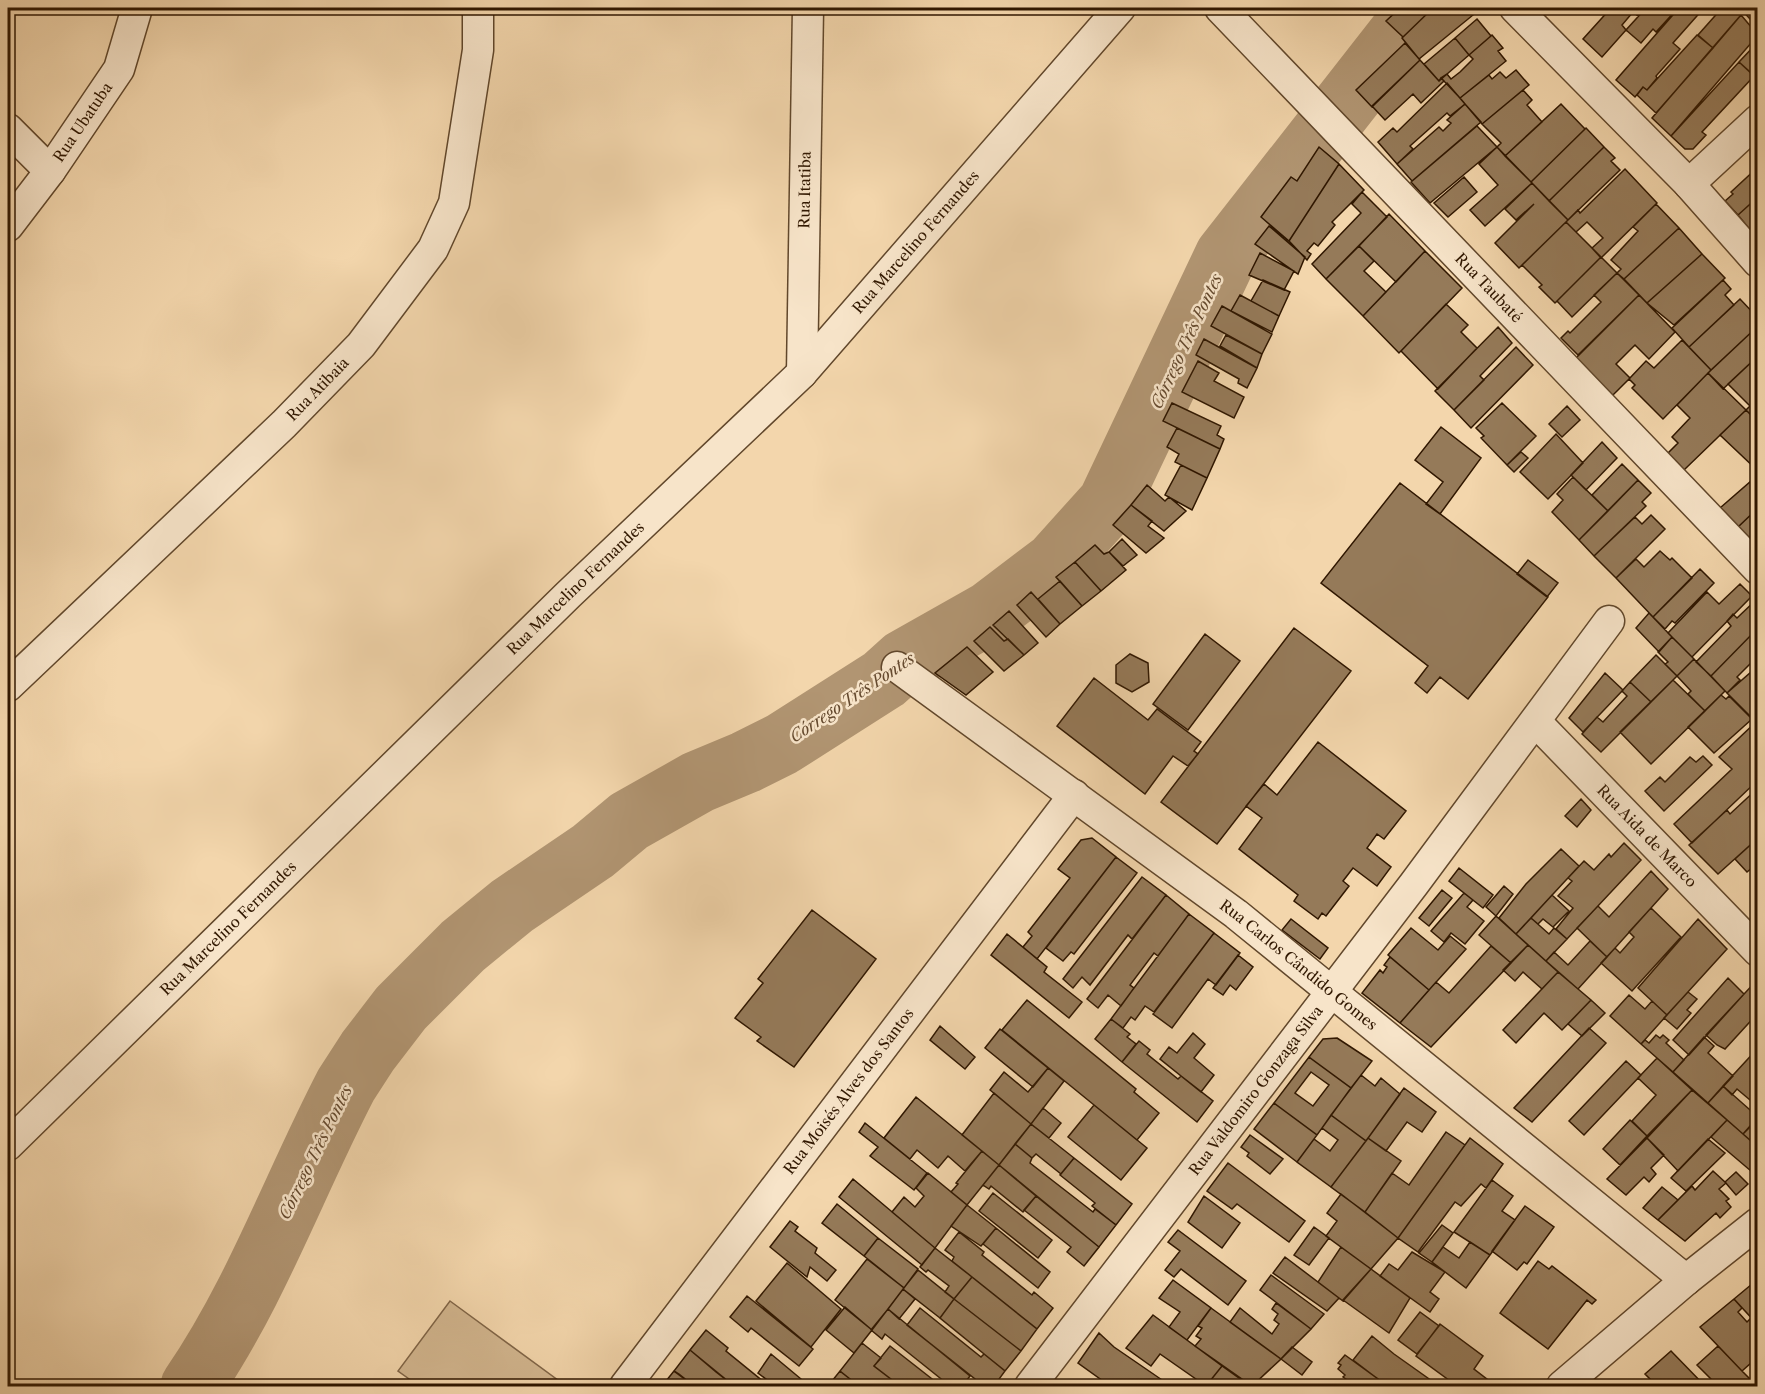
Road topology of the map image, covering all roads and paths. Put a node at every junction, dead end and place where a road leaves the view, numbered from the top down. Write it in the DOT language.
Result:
graph roads {
  1 [pos="137,8"];
  2 [pos="478,8"];
  3 [pos="808,8"];
  4 [pos="1120,8"];
  5 [pos="1220,8"];
  6 [pos="1515,8"];
  7 [pos="1758,120"];
  8 [pos="8,129"];
  9 [pos="50,171"];
  10 [pos="1689,184"];
  11 [pos="8,226"];
  12 [pos="1758,262"];
  13 [pos="802,373"];
  14 [pos="1758,569"];
  15 [pos="1609,621"];
  16 [pos="897,667"];
  17 [pos="8,686"];
  18 [pos="1536,722"];
  19 [pos="1074,795"];
  20 [pos="1758,951"];
  21 [pos="1331,991"];
  22 [pos="8,1145"];
  23 [pos="1758,1223"];
  24 [pos="1686,1280"];
  25 [pos="625,1386"];
  26 [pos="1030,1386"];
  27 [pos="1562,1386"];
  1 -- 9 [label="street, Rua Ubatuba"];
  2 -- 17 [label="street, Rua Atibaia"];
  3 -- 13 [label="street, Rua Itatiba"];
  4 -- 13 [label="street, Rua Marcelino Fernandes"];
  5 -- 14 [label="street, Rua Taubaté"];
  6 -- 10 [label="street"];
  7 -- 10 [label="street"];
  8 -- 9 [label="street"];
  9 -- 11 [label="street, Rua Ubatuba"];
  10 -- 12 [label="street"];
  13 -- 22 [label="street, Rua Marcelino Fernandes"];
  15 -- 18 [label="street, Rua Valdomiro Gonzaga Silva"];
  16 -- 19 [label="street, Rua Carlos Cândido Gomes"];
  18 -- 20 [label="street, Rua Aida de Marco"];
  18 -- 21 [label="street, Rua Valdomiro Gonzaga Silva"];
  19 -- 21 [label="street, Rua Carlos Cândido Gomes"];
  19 -- 25 [label="street, Rua Moisés Alves dos Santos"];
  21 -- 24 [label="street, Rua Carlos Cândido Gomes"];
  21 -- 26 [label="street, Rua Valdomiro Gonzaga Silva"];
  23 -- 24 [label="street"];
  24 -- 27 [label="street"];
}
